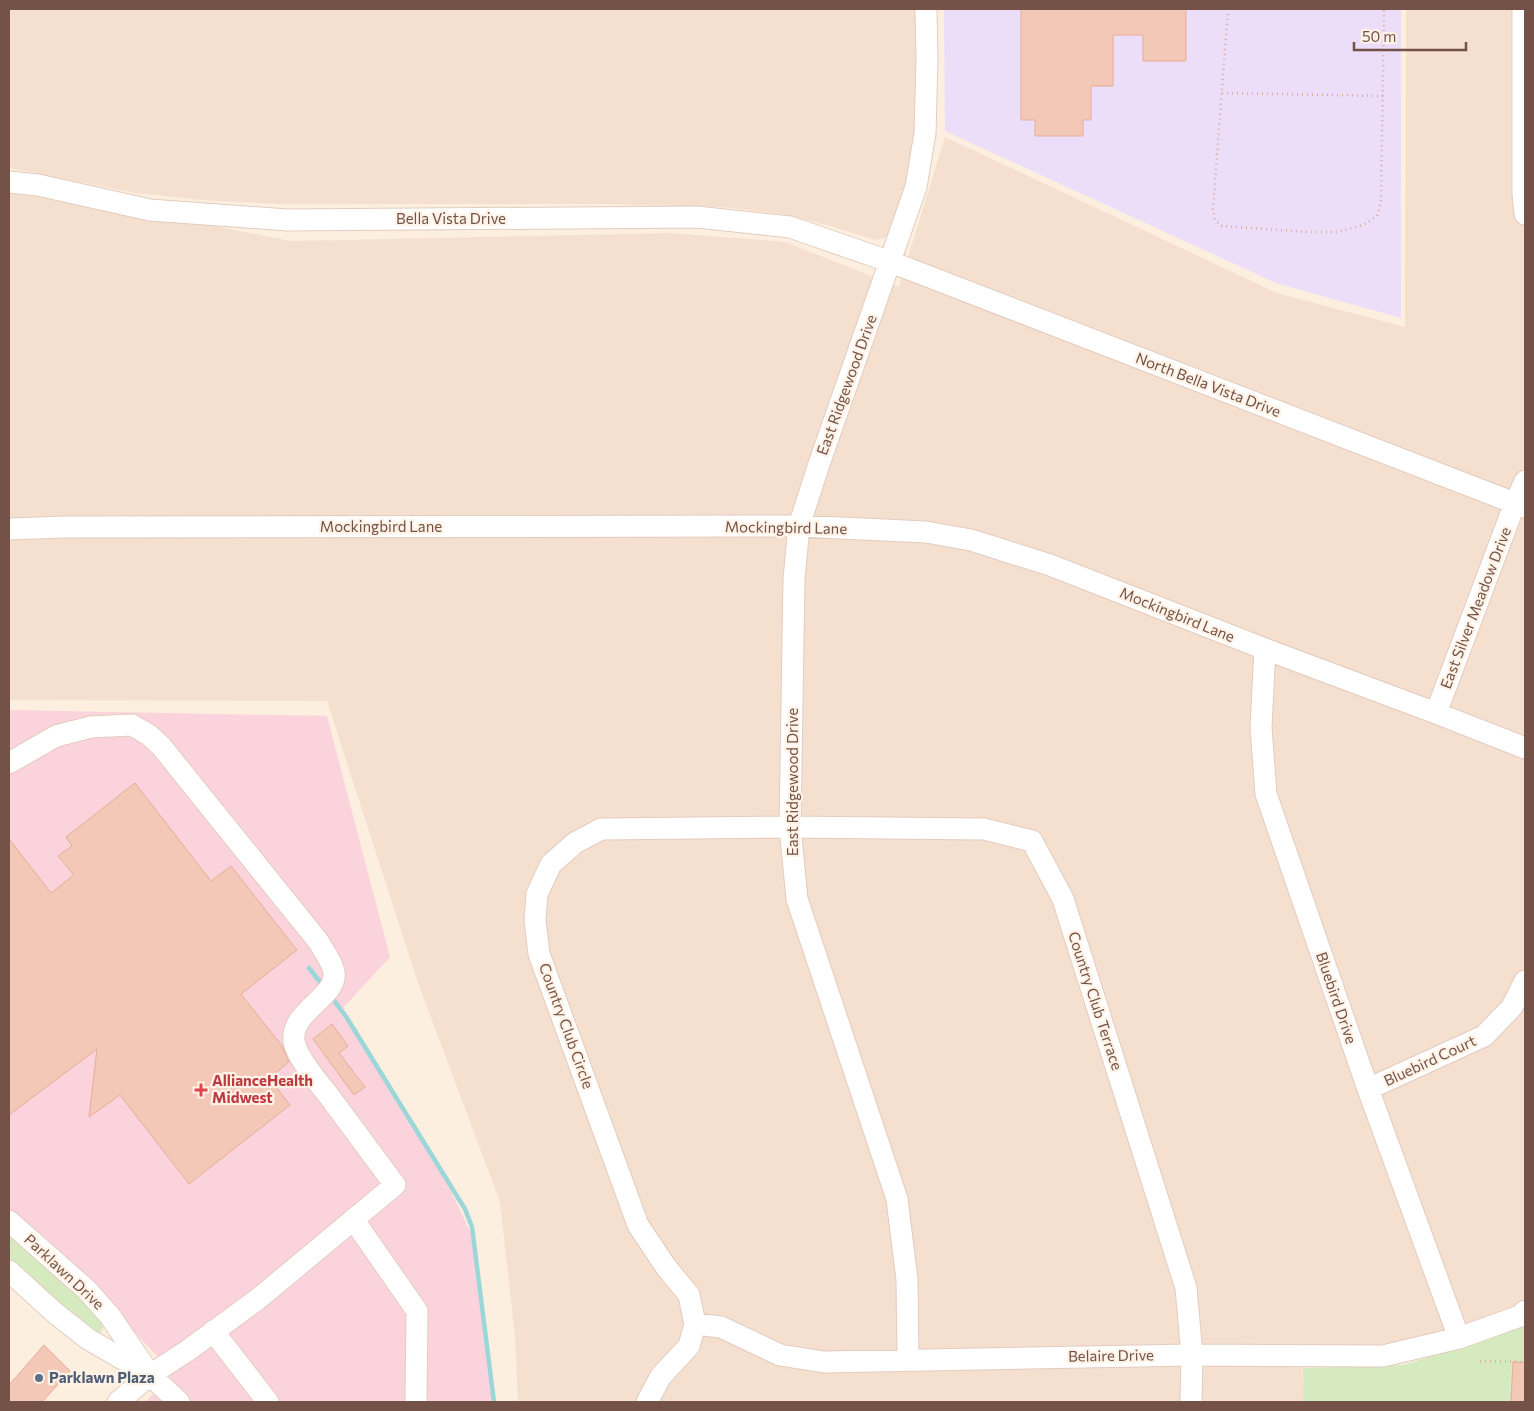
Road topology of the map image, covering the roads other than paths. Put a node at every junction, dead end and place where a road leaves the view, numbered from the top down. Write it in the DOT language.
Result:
graph roads {
  1 [pos="926,9"];
  2 [pos="1523,9"];
  3 [pos="1525,143"];
  4 [pos="9,182"];
  5 [pos="1525,214"];
  6 [pos="891,262"];
  7 [pos="1525,481"];
  8 [pos="1520,505"];
  9 [pos="799,526"];
  10 [pos="9,529"];
  11 [pos="1265,649"];
  12 [pos="1436,713"];
  13 [pos="1525,748"];
  14 [pos="9,763"];
  15 [pos="790,827"];
  16 [pos="1525,981"];
  17 [pos="1368,1090"];
  18 [pos="353,1219"];
  19 [pos="9,1221"];
  20 [pos="9,1271"];
  21 [pos="1525,1311"];
  22 [pos="695,1324"];
  23 [pos="213,1331"];
  24 [pos="1459,1338"];
  25 [pos="1192,1355"];
  26 [pos="908,1360"];
  27 [pos="150,1375"];
  28 [pos="118,1402"];
  29 [pos="179,1402"];
  30 [pos="268,1402"];
  31 [pos="416,1402"];
  32 [pos="647,1402"];
  33 [pos="1191,1402"];
  1 -- 6 [label="street, East Ridgewood Drive"];
  2 -- 3 [label="street"];
  3 -- 5 [label="street"];
  4 -- 6 [label="street, Bella Vista Drive"];
  6 -- 8 [label="street, North Bella Vista Drive"];
  6 -- 9 [label="street, East Ridgewood Drive"];
  7 -- 8 [label="street, East Silver Meadow Drive"];
  8 -- 12 [label="street, East Silver Meadow Drive"];
  9 -- 10 [label="street, Mockingbird Lane"];
  9 -- 11 [label="street, Mockingbird Lane"];
  9 -- 15 [label="street, East Ridgewood Drive"];
  11 -- 12 [label="street, Mockingbird Lane"];
  11 -- 17 [label="street, Bluebird Drive"];
  12 -- 13 [label="street, Mockingbird Lane"];
  14 -- 18 [label="street"];
  15 -- 22 [label="street, Country Club Circle"];
  15 -- 25 [label="street, Country Club Terrace"];
  15 -- 26 [label="street, East Ridgewood Drive"];
  16 -- 17 [label="street, Bluebird Court"];
  17 -- 24 [label="street, Bluebird Drive"];
  18 -- 23 [label="street"];
  18 -- 31 [label="street"];
  19 -- 27 [label="street, Parklawn Drive"];
  20 -- 27 [label="street, Parklawn Drive"];
  21 -- 24 [label="street, Belaire Drive"];
  22 -- 26 [label="street, Belaire Drive"];
  22 -- 32 [label="street, Country Club Circle"];
  23 -- 27 [label="street"];
  23 -- 30 [label="street"];
  24 -- 25 [label="street, Belaire Drive"];
  25 -- 26 [label="street, Belaire Drive"];
  25 -- 33 [label="street, Country Club Terrace"];
  27 -- 28 [label="street"];
  27 -- 29 [label="street, Parklawn Drive"];
}
